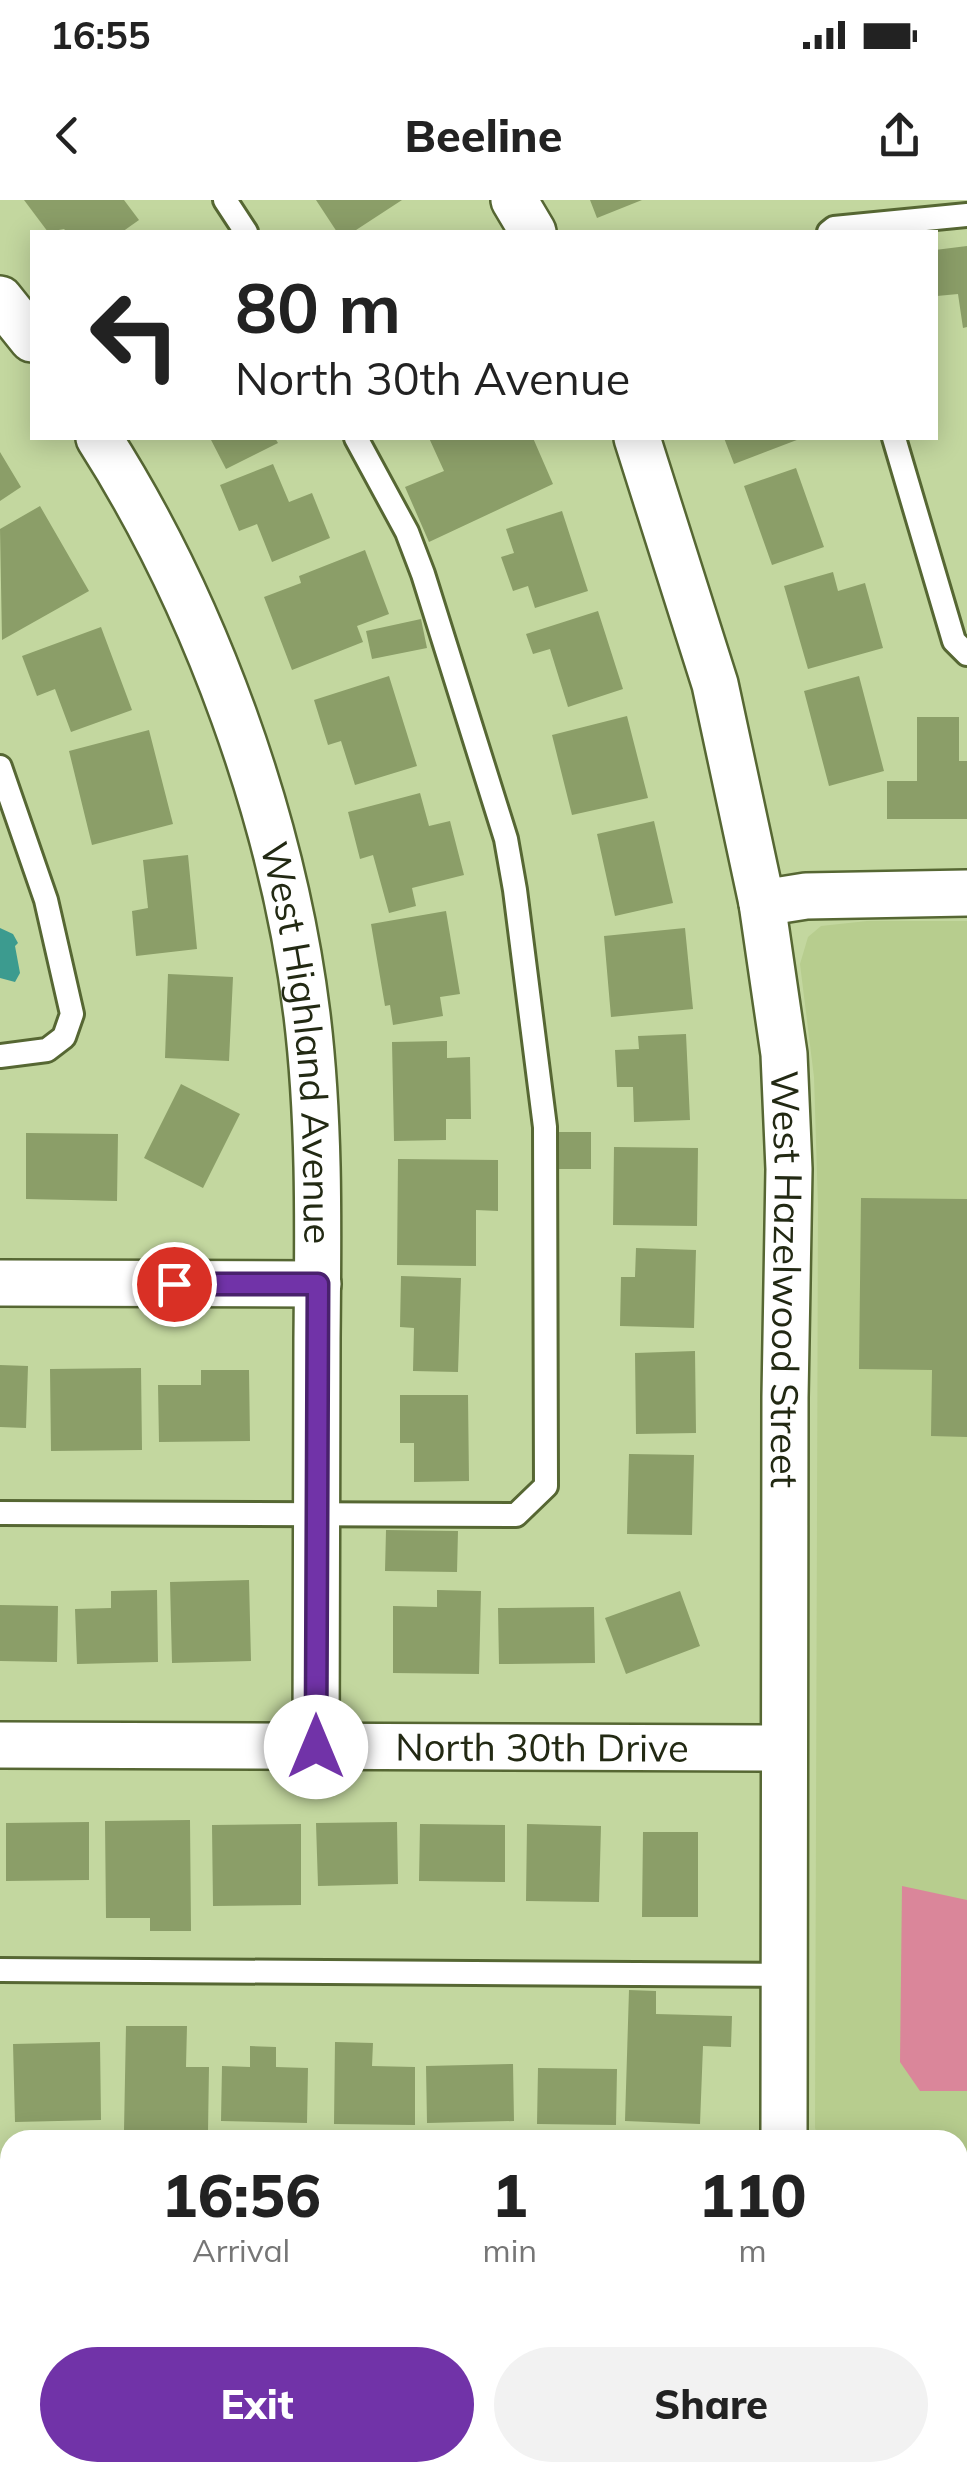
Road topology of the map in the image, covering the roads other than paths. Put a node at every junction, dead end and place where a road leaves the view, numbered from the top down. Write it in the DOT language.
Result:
graph roads {
  1 [pos="225,200"];
  2 [pos="514,200"];
  3 [pos="967,215"];
  4 [pos="245,230"];
  5 [pos="533,230"];
  6 [pos="831,230"];
  7 [pos="0,299"];
  8 [pos="30,336"];
  9 [pos="101,440"];
  10 [pos="357,440"];
  11 [pos="638,440"];
  12 [pos="895,440"];
  13 [pos="967,654"];
  14 [pos="0,767"];
  15 [pos="967,893"];
  16 [pos="762,903"];
  17 [pos="0,1056"];
  18 [pos="0,1283"];
  19 [pos="318,1284"];
  20 [pos="0,1513"];
  21 [pos="317,1515"];
  22 [pos="0,1745"];
  23 [pos="316,1747"];
  24 [pos="784,1748"];
  25 [pos="0,1970"];
  26 [pos="784,1975"];
  27 [pos="784,2130"];
  1 -- 4 [label="lane"];
  2 -- 5 [label="street"];
  3 -- 6 [label="lane"];
  7 -- 8 [label="street"];
  9 -- 19 [label="street, West Highland Avenue"];
  10 -- 21 [label="lane"];
  11 -- 16 [label="street, West Hazelwood Street"];
  12 -- 13 [label="lane"];
  14 -- 17 [label="lane"];
  15 -- 16 [label="street"];
  16 -- 24 [label="street, West Hazelwood Street"];
  18 -- 19 [label="street"];
  19 -- 21 [label="street, West Highland Avenue"];
  20 -- 21 [label="lane"];
  21 -- 23 [label="street, West Highland Avenue"];
  22 -- 23 [label="street, North 30th Drive"];
  23 -- 24 [label="street, North 30th Drive"];
  24 -- 26 [label="street, West Hazelwood Street"];
  25 -- 26 [label="lane"];
  26 -- 27 [label="street, West Hazelwood Street"];
}
